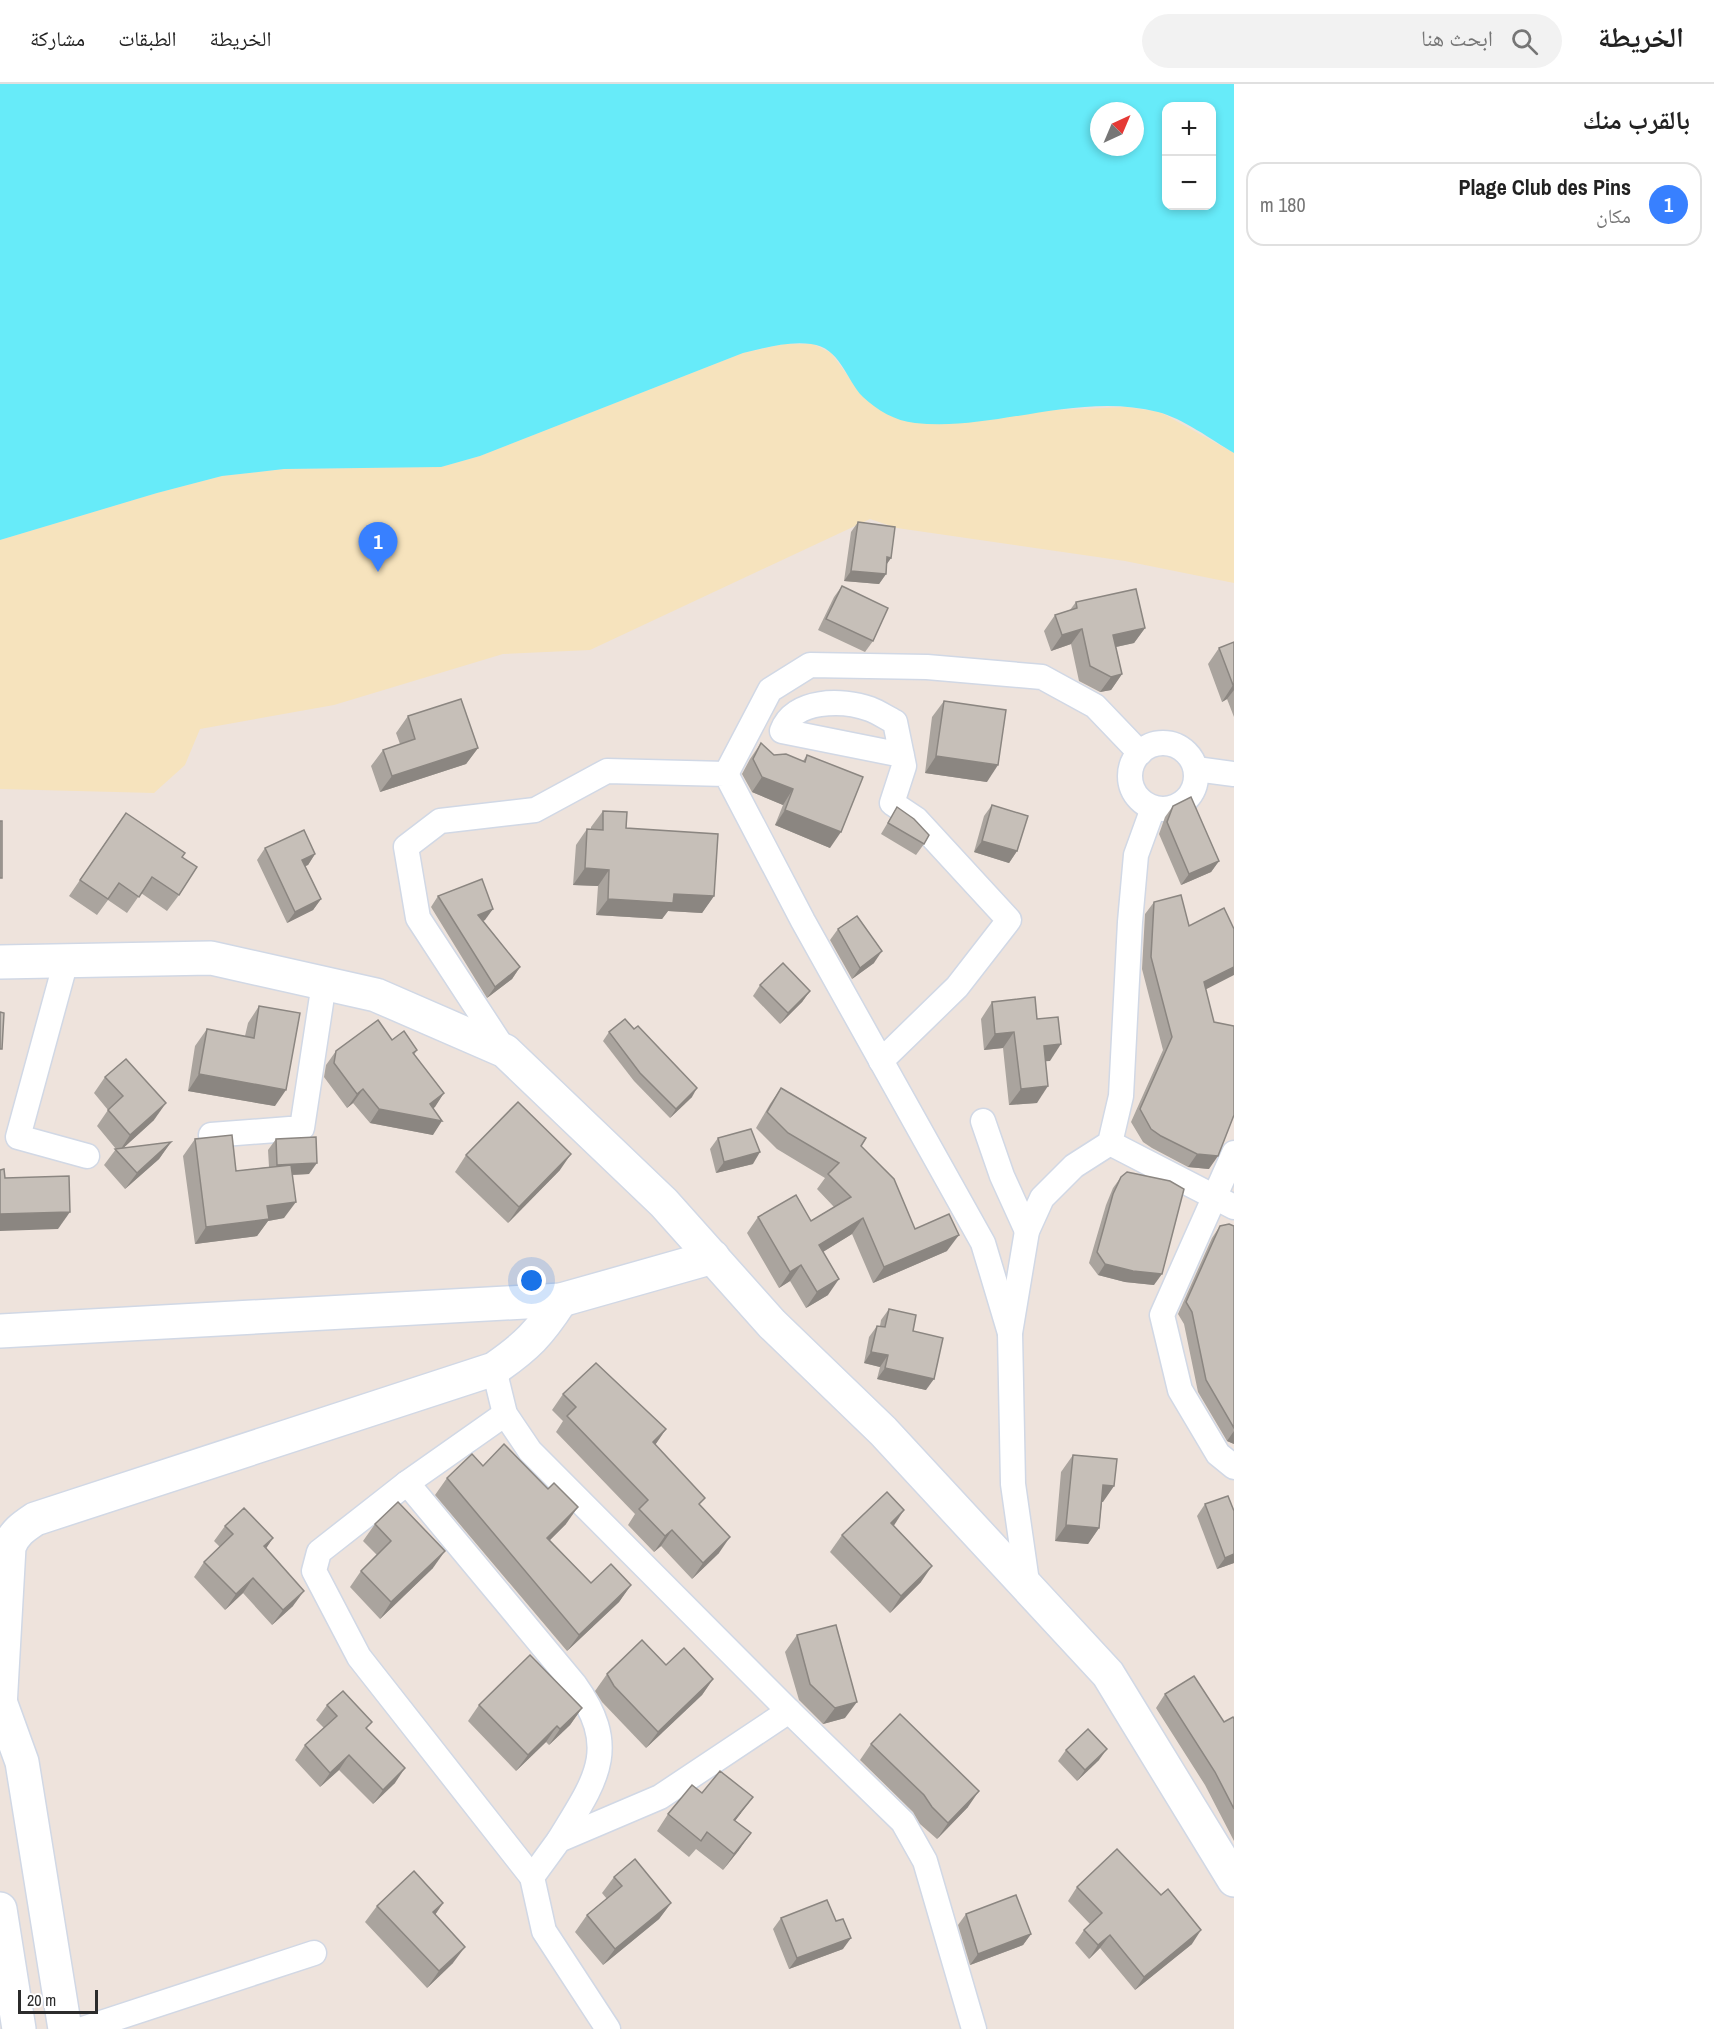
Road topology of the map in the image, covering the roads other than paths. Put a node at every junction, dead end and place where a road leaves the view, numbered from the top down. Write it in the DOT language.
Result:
graph roads {
  1 [pos="782,731"];
  2 [pos="1140,753"];
  3 [pos="770,754"];
  4 [pos="902,755"];
  5 [pos="1196,769"];
  6 [pos="726,774"];
  7 [pos="1234,774"];
  8 [pos="1153,808"];
  9 [pos="66,961"];
  10 [pos="0,962"];
  11 [pos="324,983"];
  12 [pos="505,1051"];
  13 [pos="881,1061"];
  14 [pos="983,1121"];
  15 [pos="211,1136"];
  16 [pos="1110,1143"];
  17 [pos="1234,1153"];
  18 [pos="87,1156"];
  19 [pos="1225,1203"];
  20 [pos="1028,1231"];
  21 [pos="713,1257"];
  22 [pos="561,1300"];
  23 [pos="0,1332"];
  24 [pos="1010,1333"];
  25 [pos="494,1369"];
  26 [pos="505,1414"];
  27 [pos="1234,1467"];
  28 [pos="407,1483"];
  29 [pos="6,1537"];
  30 [pos="1028,1588"];
  31 [pos="1,1706"];
  32 [pos="789,1711"];
  33 [pos="559,1840"];
  34 [pos="532,1877"];
  35 [pos="1234,1880"];
  36 [pos="46,1910"];
  37 [pos="1,1914"];
  38 [pos="314,1953"];
  39 [pos="19,2029"];
  40 [pos="65,2029"];
  41 [pos="83,2029"];
  42 [pos="608,2029"];
  43 [pos="974,2029"];
  1 -- 3 [label="street"];
  1 -- 4 [label="street"];
  1 -- 4 [label="street"];
  2 -- 5 [label="street"];
  2 -- 6 [label="street"];
  2 -- 8 [label="street"];
  4 -- 13 [label="street"];
  5 -- 7 [label="street"];
  5 -- 8 [label="street"];
  6 -- 12 [label="street"];
  6 -- 13 [label="street"];
  8 -- 16 [label="street"];
  9 -- 10 [label="street"];
  9 -- 11 [label="street"];
  9 -- 18 [label="street"];
  11 -- 12 [label="street"];
  11 -- 15 [label="street"];
  12 -- 21 [label="street"];
  13 -- 24 [label="street"];
  14 -- 20 [label="street"];
  16 -- 19 [label="street"];
  16 -- 20 [label="street"];
  17 -- 19 [label="street"];
  19 -- 27 [label="street"];
  20 -- 24 [label="street"];
  21 -- 22 [label="street"];
  21 -- 30 [label="street"];
  22 -- 23 [label="street"];
  22 -- 25 [label="street"];
  24 -- 30 [label="street"];
  25 -- 26 [label="street"];
  25 -- 29 [label="street"];
  26 -- 28 [label="street"];
  26 -- 32 [label="street"];
  28 -- 33 [label="street"];
  28 -- 34 [label="street"];
  29 -- 31 [label="street"];
  30 -- 35 [label="street"];
  31 -- 36 [label="street"];
  32 -- 33 [label="street"];
  32 -- 43 [label="street"];
  33 -- 34 [label="street"];
  34 -- 42 [label="street"];
  36 -- 37 [label="street"];
  36 -- 40 [label="street"];
  37 -- 39 [label="street"];
  38 -- 41 [label="street"];
}
